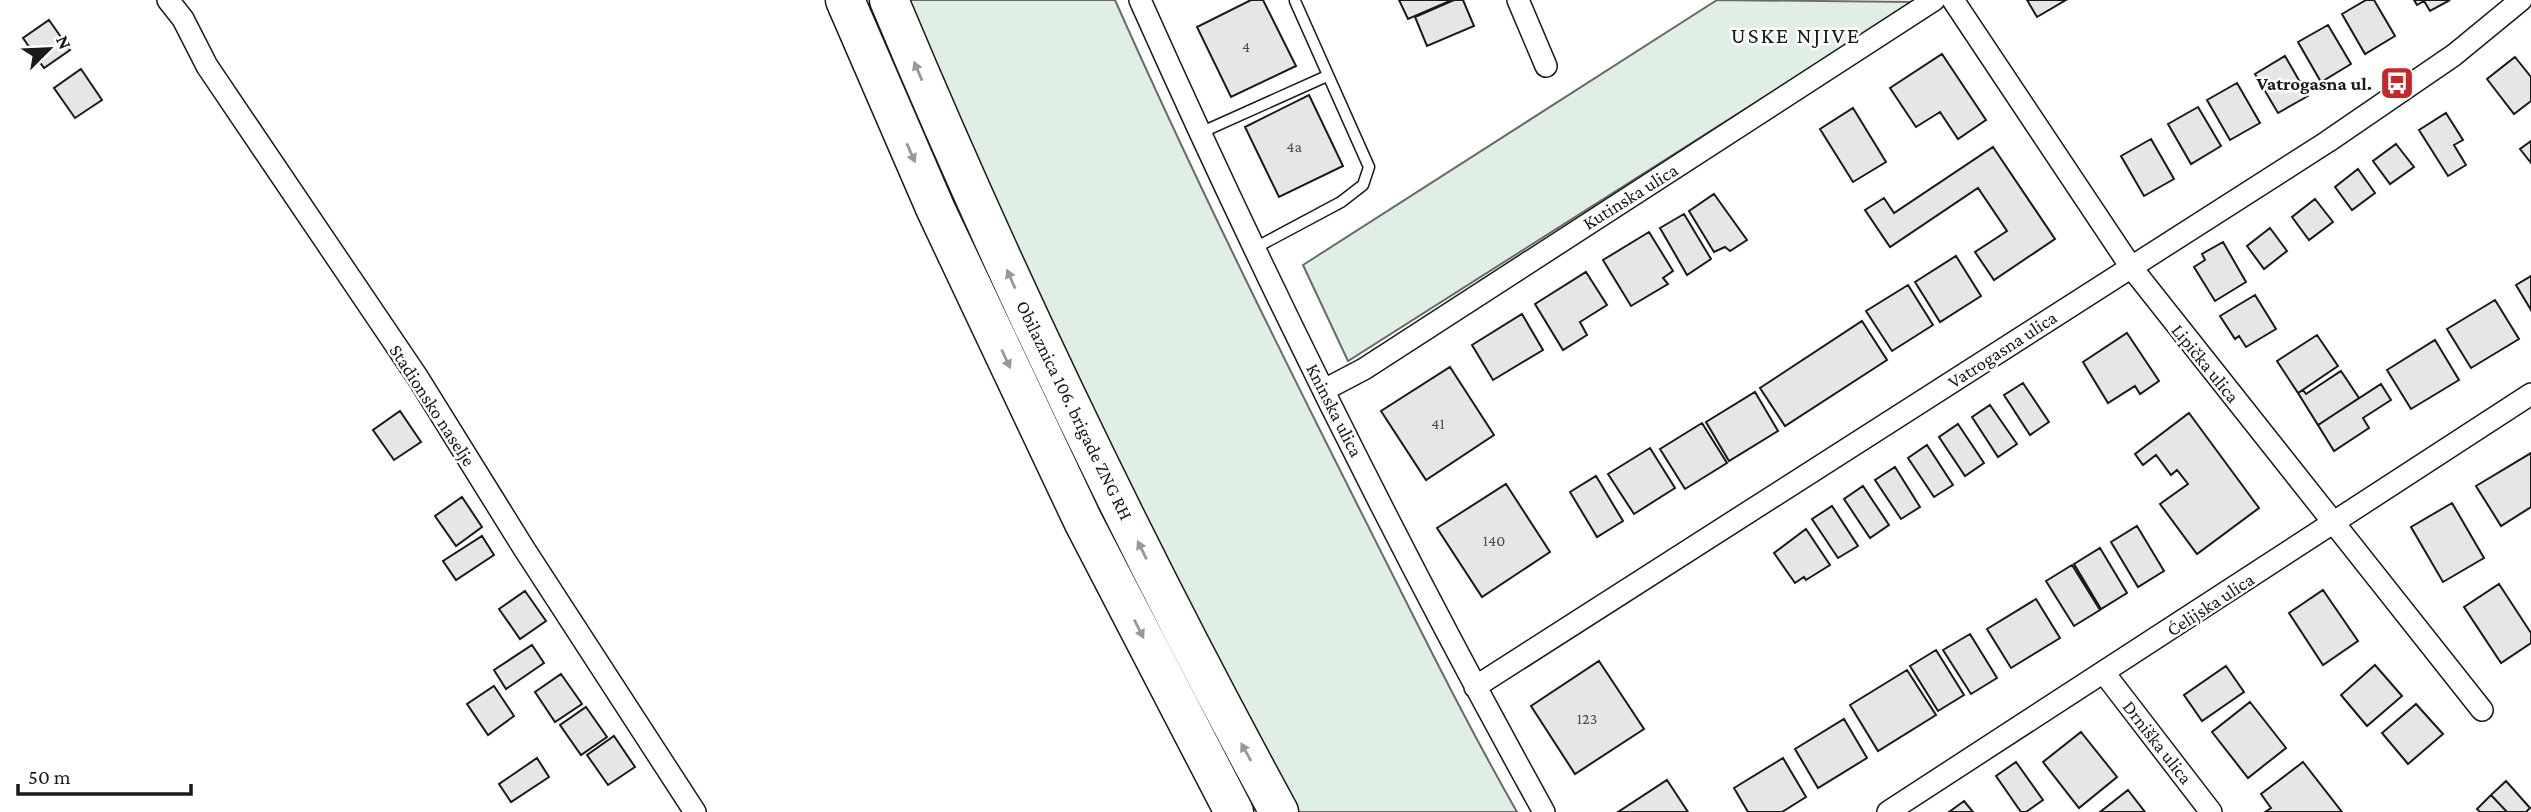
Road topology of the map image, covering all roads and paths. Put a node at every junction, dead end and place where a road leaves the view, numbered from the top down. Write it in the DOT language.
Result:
graph roads {
  1 [pos="167,0"];
  2 [pos="845,0"];
  3 [pos="888,0"];
  4 [pos="1140,0"];
  5 [pos="1518,0"];
  6 [pos="1934,0"];
  7 [pos="1953,0"];
  8 [pos="2521,0"];
  9 [pos="2528,0"];
  10 [pos="1295,1"];
  11 [pos="2531,4"];
  12 [pos="1546,66"];
  13 [pos="1328,76"];
  14 [pos="1200,134"];
  15 [pos="1255,248"];
  16 [pos="2131,267"];
  17 [pos="1324,390"];
  18 [pos="2531,394"];
  19 [pos="2333,522"];
  20 [pos="2104,673"];
  21 [pos="1475,687"];
  22 [pos="2482,710"];
  23 [pos="695,812"];
  24 [pos="1234,812"];
  25 [pos="1279,812"];
  26 [pos="1544,812"];
  27 [pos="1888,812"];
  28 [pos="2211,812"];
  1 -- 23 [label="street, Stadionsko naselje"];
  2 -- 24 [label="highway, Obilaznica 106. brigade ZNG RH, one-way"];
  25 -- 3 [label="highway, Obilaznica 106. brigade ZNG RH, one-way"];
  4 -- 14 [label="street, Kninska ulica"];
  5 -- 12 [label="street"];
  6 -- 17 [label="street, Kutinska ulica"];
  7 -- 16 [label="street, Lipička ulica"];
  8 -- 16 [label="street, Vatrogasna ulica"];
  9 -- 11 [label="street"];
  10 -- 13 [label="lane"];
  13 -- 14 [label="lane"];
  13 -- 15 [label="lane"];
  14 -- 15 [label="street, Kninska ulica"];
  15 -- 17 [label="street, Kninska ulica"];
  16 -- 19 [label="street, Lipička ulica"];
  16 -- 21 [label="street, Vatrogasna ulica"];
  17 -- 21 [label="street, Kninska ulica"];
  18 -- 19 [label="street, Ćelijska ulica"];
  19 -- 20 [label="street, Ćelijska ulica"];
  19 -- 22 [label="street, Lipička ulica"];
  20 -- 27 [label="street, Ćelijska ulica"];
  20 -- 28 [label="street, Drniška ulica"];
  21 -- 26 [label="street, Kninska ulica"];
}
